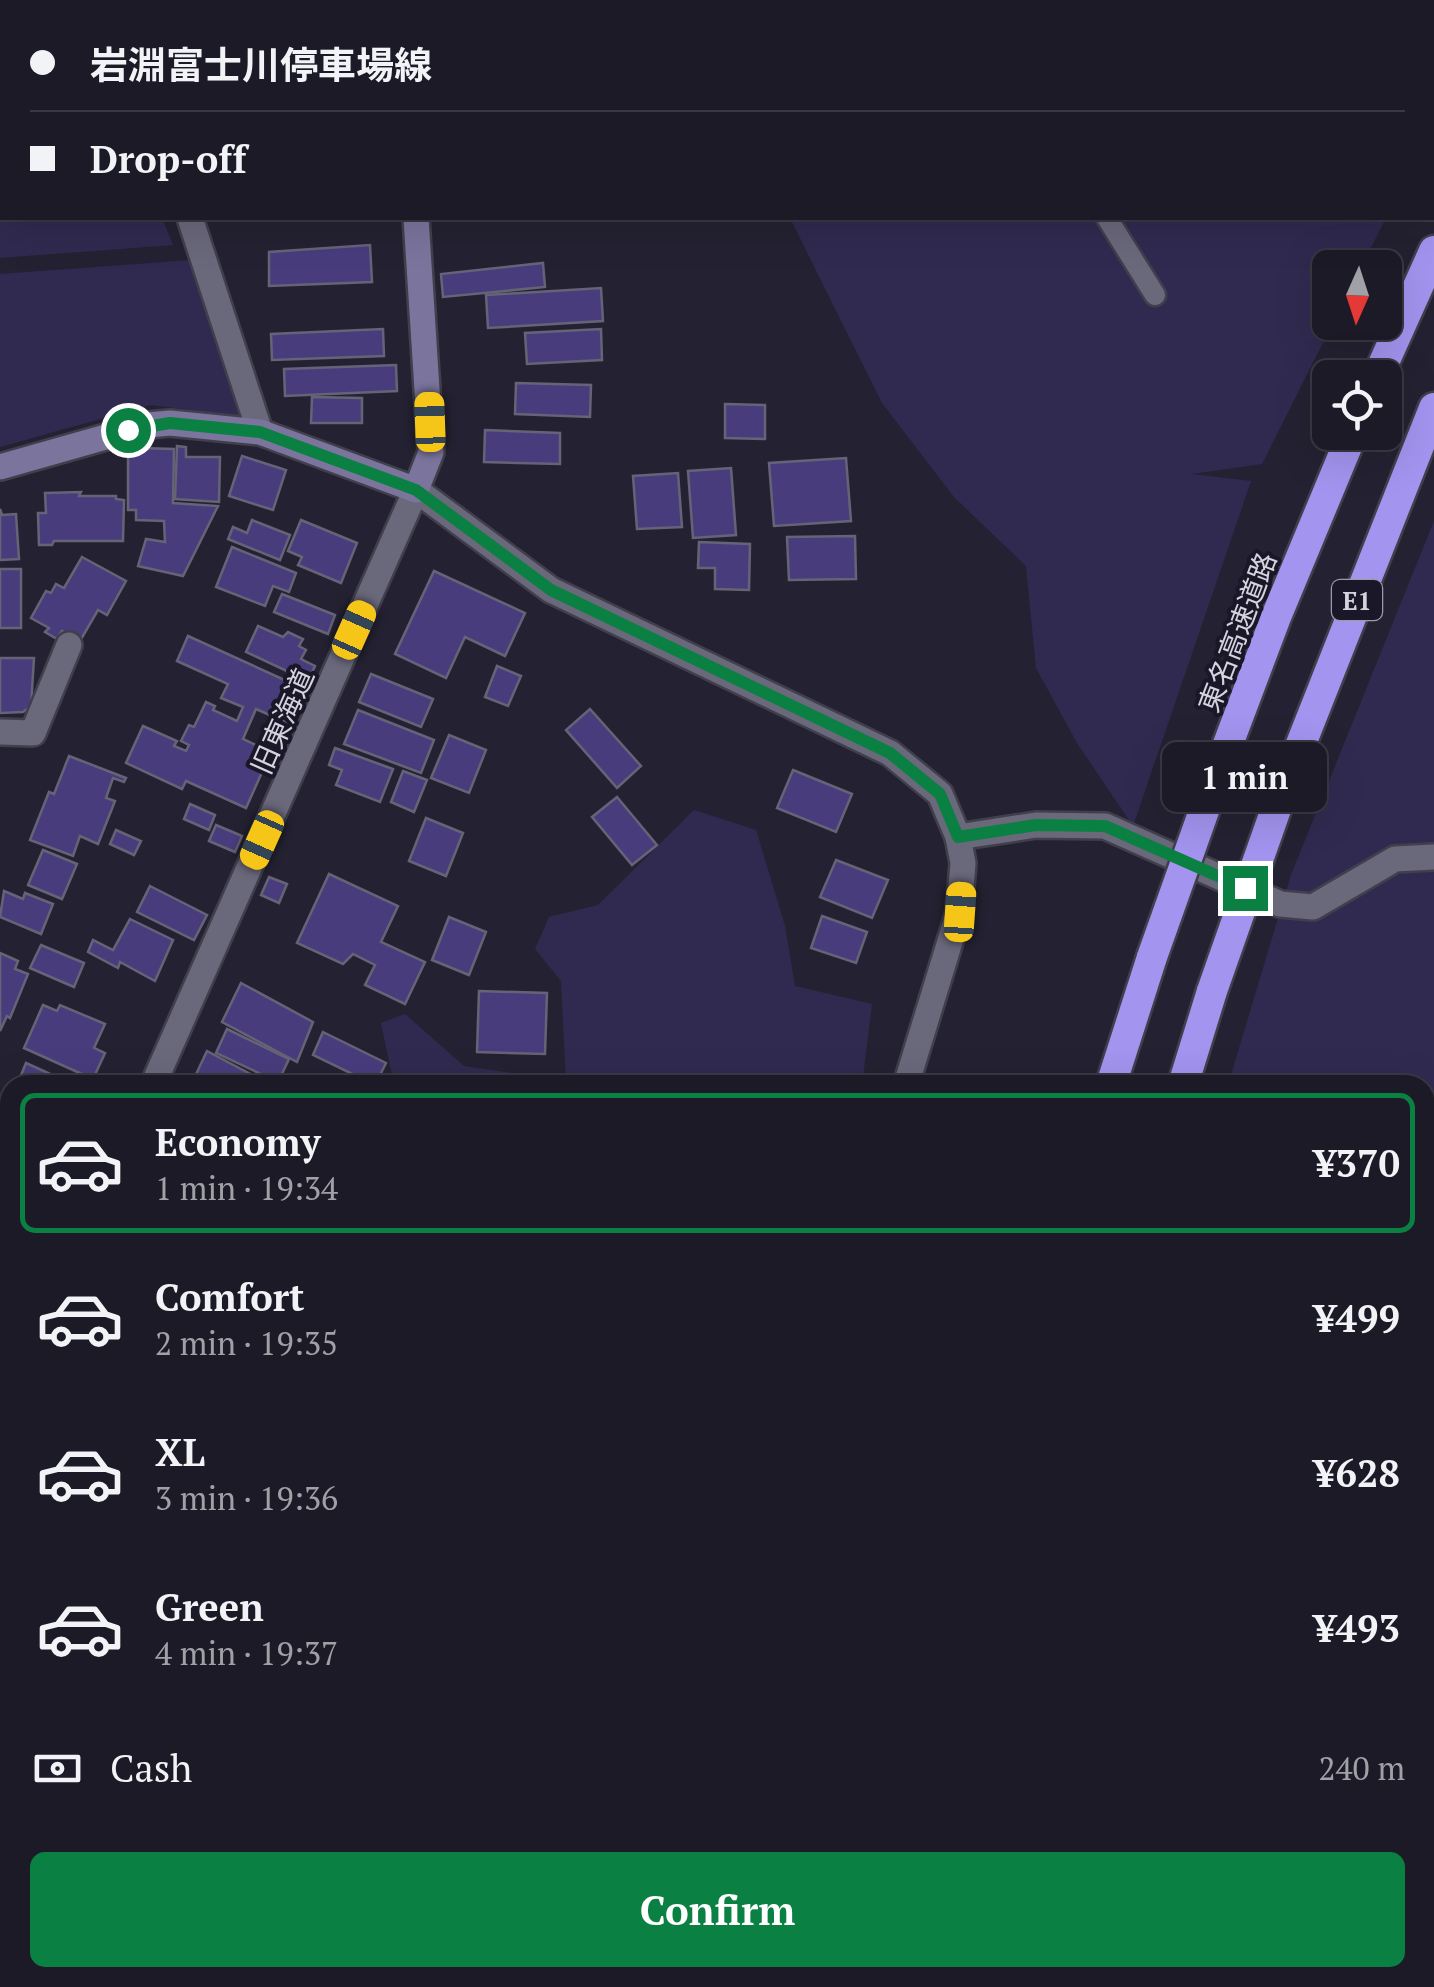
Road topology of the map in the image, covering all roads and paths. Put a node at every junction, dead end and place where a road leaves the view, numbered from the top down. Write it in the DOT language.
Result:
graph roads {
  1 [pos="191,220"];
  2 [pos="416,220"];
  3 [pos="1108,220"];
  4 [pos="1434,251"];
  5 [pos="1155,295"];
  6 [pos="1385,360"];
  7 [pos="1434,408"];
  8 [pos="260,432"];
  9 [pos="1346,450"];
  10 [pos="0,466"];
  11 [pos="416,490"];
  12 [pos="69,646"];
  13 [pos="0,732"];
  14 [pos="958,837"];
  15 [pos="1434,857"];
  16 [pos="157,1075"];
  17 [pos="909,1075"];
  18 [pos="1114,1075"];
  19 [pos="1186,1075"];
  1 -- 8 [label="street"];
  2 -- 11 [label="main road"];
  3 -- 5 [label="lane"];
  4 -- 6 [label="highway"];
  7 -- 19 [label="highway, E1, bridge"];
  8 -- 10 [label="main road"];
  8 -- 11 [label="main road"];
  9 -- 18 [label="highway, 東名高速道路 / E1, bridge"];
  11 -- 14 [label="street"];
  11 -- 16 [label="street, 旧東海道"];
  12 -- 13 [label="street"];
  14 -- 15 [label="street"];
  14 -- 17 [label="street"];
}
